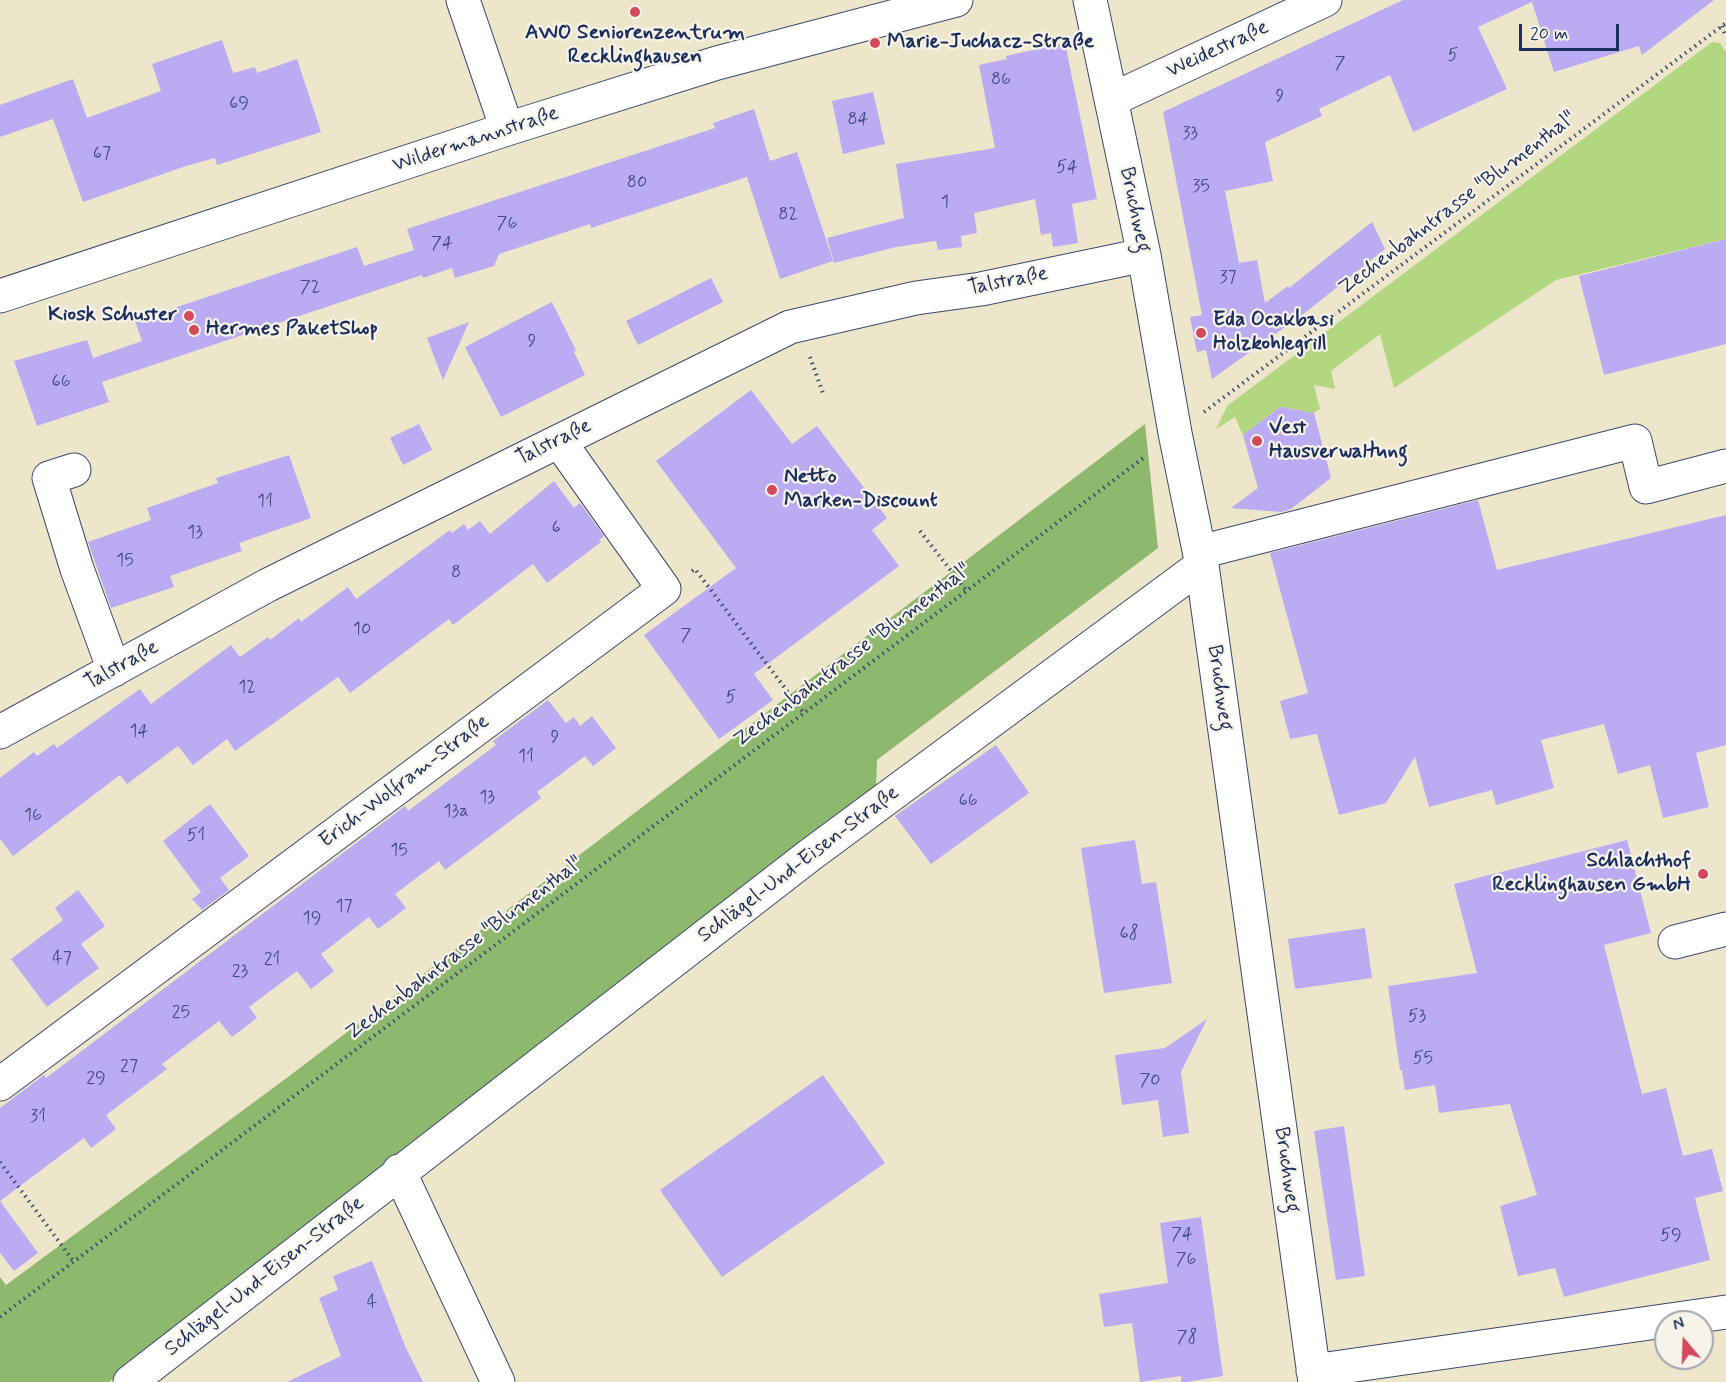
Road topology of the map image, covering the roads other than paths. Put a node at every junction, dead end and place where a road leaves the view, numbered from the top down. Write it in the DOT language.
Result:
graph roads {
  1 [pos="464,0"];
  2 [pos="956,0"];
  3 [pos="1090,0"];
  4 [pos="1325,0"];
  5 [pos="1111,100"];
  6 [pos="507,129"];
  7 [pos="1144,255"];
  8 [pos="0,296"];
  9 [pos="560,441"];
  10 [pos="1726,466"];
  11 [pos="74,470"];
  12 [pos="1201,559"];
  13 [pos="114,670"];
  14 [pos="0,732"];
  15 [pos="1726,929"];
  16 [pos="1675,942"];
  17 [pos="0,1084"];
  18 [pos="399,1171"];
  19 [pos="1726,1312"];
  20 [pos="1314,1377"];
  21 [pos="130,1382"];
  22 [pos="498,1382"];
  1 -- 6 [label="street"];
  2 -- 6 [label="street, Wildermannstraße"];
  3 -- 5 [label="street, Bruchweg"];
  4 -- 5 [label="street, Weidestraße"];
  5 -- 7 [label="street, Bruchweg"];
  6 -- 8 [label="street, Wildermannstraße"];
  7 -- 9 [label="street, Talstraße"];
  7 -- 12 [label="street, Bruchweg"];
  9 -- 13 [label="street, Talstraße"];
  9 -- 17 [label="street, Erich-Wolfram-Straße"];
  10 -- 12 [label="street"];
  11 -- 13 [label="street"];
  12 -- 18 [label="street, Schlägel-Und-Eisen-Straße"];
  12 -- 20 [label="street, Bruchweg"];
  13 -- 14 [label="street, Talstraße"];
  15 -- 16 [label="street"];
  18 -- 21 [label="street, Schlägel-Und-Eisen-Straße"];
  18 -- 22 [label="street"];
  19 -- 20 [label="street"];
}
